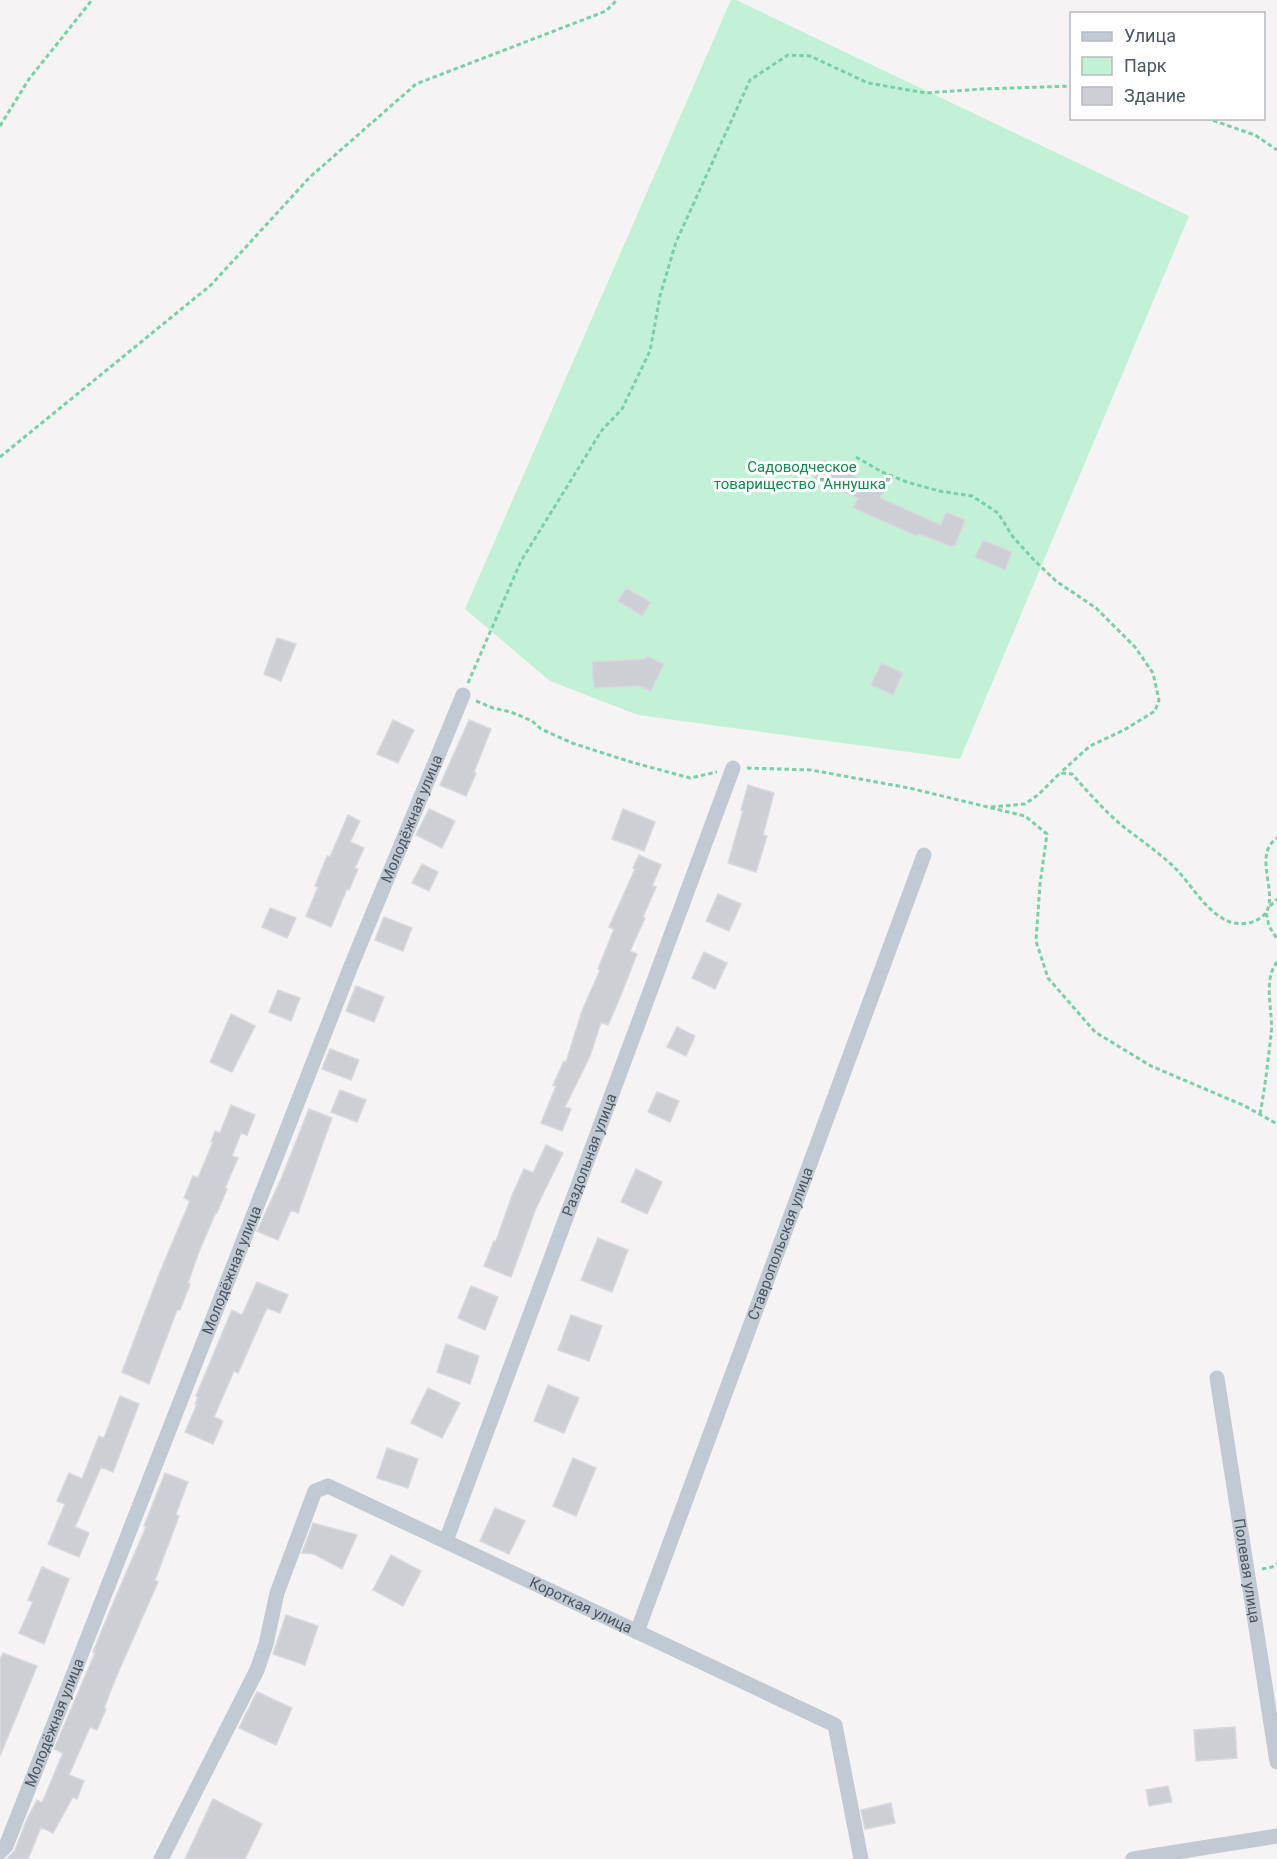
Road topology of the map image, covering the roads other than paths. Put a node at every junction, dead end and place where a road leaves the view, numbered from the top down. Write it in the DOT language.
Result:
graph roads {
  1 [pos="463,695"];
  2 [pos="733,768"];
  3 [pos="924,855"];
  4 [pos="1217,1378"];
  5 [pos="446,1542"];
  6 [pos="637,1632"];
  7 [pos="1277,1762"];
  8 [pos="1277,1836"];
  9 [pos="3,1849"];
  10 [pos="161,1859"];
  11 [pos="861,1859"];
  12 [pos="1132,1859"];
  1 -- 9 [label="street, Молодёжная улица"];
  2 -- 5 [label="street, Раздольная улица"];
  3 -- 6 [label="street, Ставропольская улица"];
  4 -- 7 [label="street, Полевая улица"];
  5 -- 6 [label="street, Короткая улица"];
  5 -- 10 [label="street, Короткая улица"];
  6 -- 11 [label="street, Короткая улица"];
  8 -- 12 [label="street"];
}
